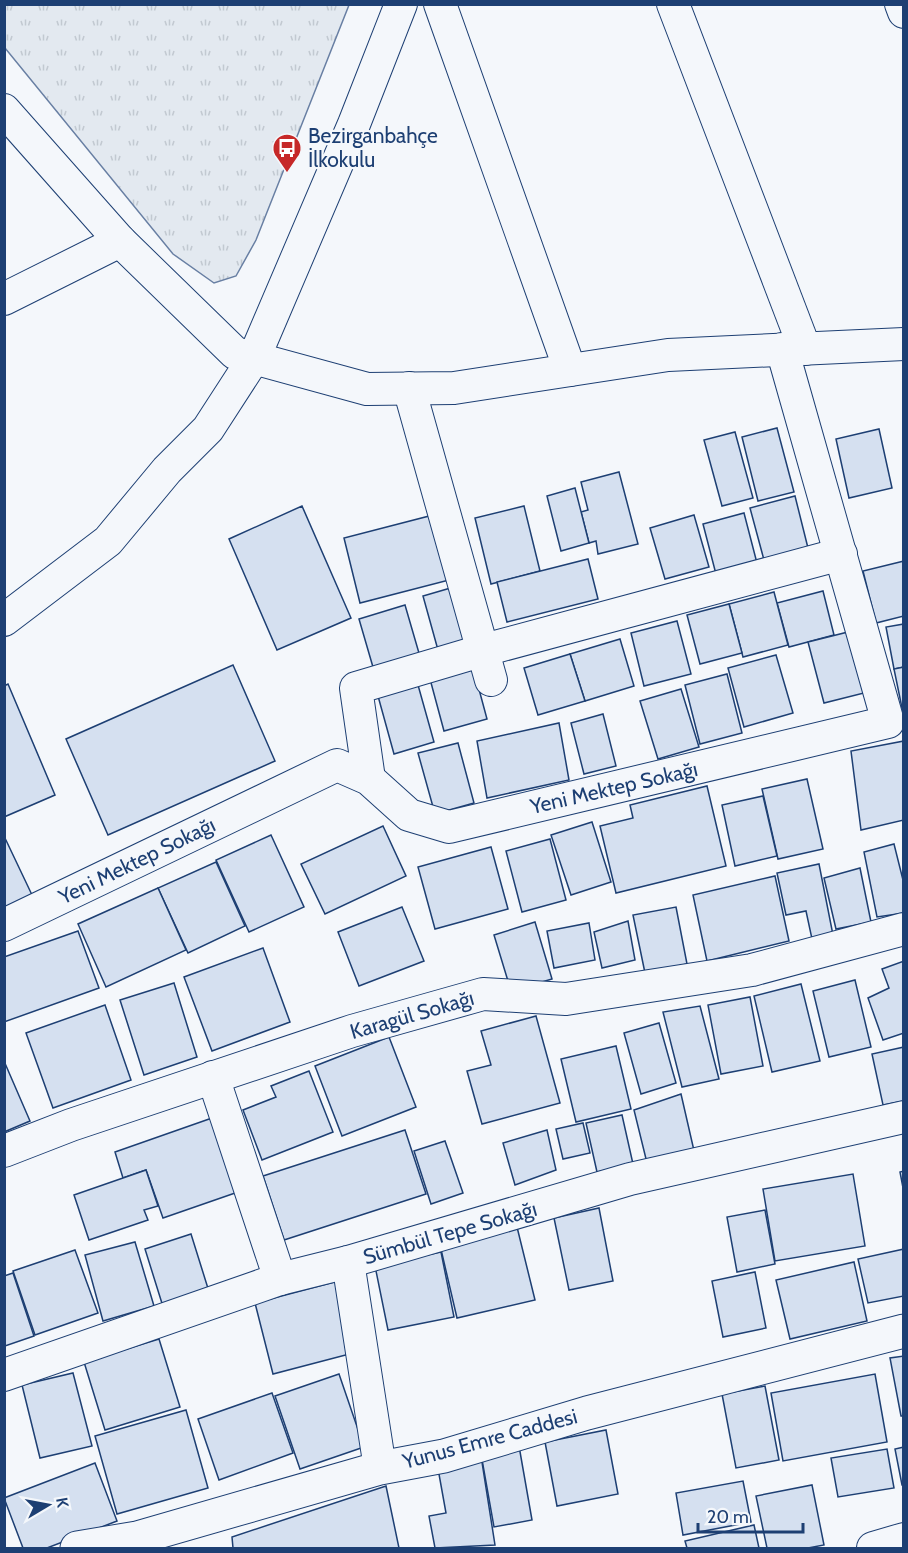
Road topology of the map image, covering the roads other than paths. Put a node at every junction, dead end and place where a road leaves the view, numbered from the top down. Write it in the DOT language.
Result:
graph roads {
  1 [pos="401,4"];
  2 [pos="440,4"];
  3 [pos="673,4"];
  4 [pos="901,4"];
  5 [pos="903,12"];
  6 [pos="4,110"];
  7 [pos="17,145"];
  8 [pos="120,241"];
  9 [pos="4,299"];
  10 [pos="903,344"];
  11 [pos="794,349"];
  12 [pos="254,358"];
  13 [pos="570,370"];
  14 [pos="409,388"];
  15 [pos="841,554"];
  16 [pos="4,620"];
  17 [pos="484,650"];
  18 [pos="491,680"];
  19 [pos="369,779"];
  20 [pos="4,925"];
  21 [pos="903,929"];
  22 [pos="213,1077"];
  23 [pos="903,1117"];
  24 [pos="4,1151"];
  25 [pos="348,1263"];
  26 [pos="280,1280"];
  27 [pos="903,1331"];
  28 [pos="4,1375"];
  29 [pos="380,1468"];
  30 [pos="903,1539"];
  31 [pos="77,1548"];
  32 [pos="873,1548"];
  1 -- 12 [label="street"];
  2 -- 13 [label="street"];
  3 -- 11 [label="street, Yeni Mektep Sokağı"];
  4 -- 5 [label="street"];
  6 -- 7 [label="street"];
  7 -- 8 [label="street"];
  8 -- 9 [label="street"];
  8 -- 12 [label="street"];
  10 -- 11 [label="street"];
  11 -- 13 [label="street"];
  11 -- 15 [label="street, Yeni Mektep Sokağı"];
  12 -- 14 [label="street"];
  12 -- 16 [label="street"];
  13 -- 14 [label="street"];
  14 -- 17 [label="street"];
  15 -- 17 [label="street"];
  15 -- 19 [label="street, Yeni Mektep Sokağı"];
  17 -- 18 [label="street"];
  17 -- 19 [label="street"];
  19 -- 20 [label="street, Yeni Mektep Sokağı"];
  21 -- 22 [label="street, Karagül Sokağı"];
  22 -- 24 [label="street, Karagül Sokağı"];
  22 -- 26 [label="street"];
  23 -- 25 [label="street, Sümbül Tepe Sokağı"];
  25 -- 26 [label="street, Sümbül Tepe Sokağı"];
  25 -- 29 [label="street"];
  26 -- 28 [label="street, Sümbül Tepe Sokağı"];
  27 -- 29 [label="street, Yunus Emre Caddesi"];
  29 -- 31 [label="street, Yunus Emre Caddesi"];
  30 -- 32 [label="street"];
}
